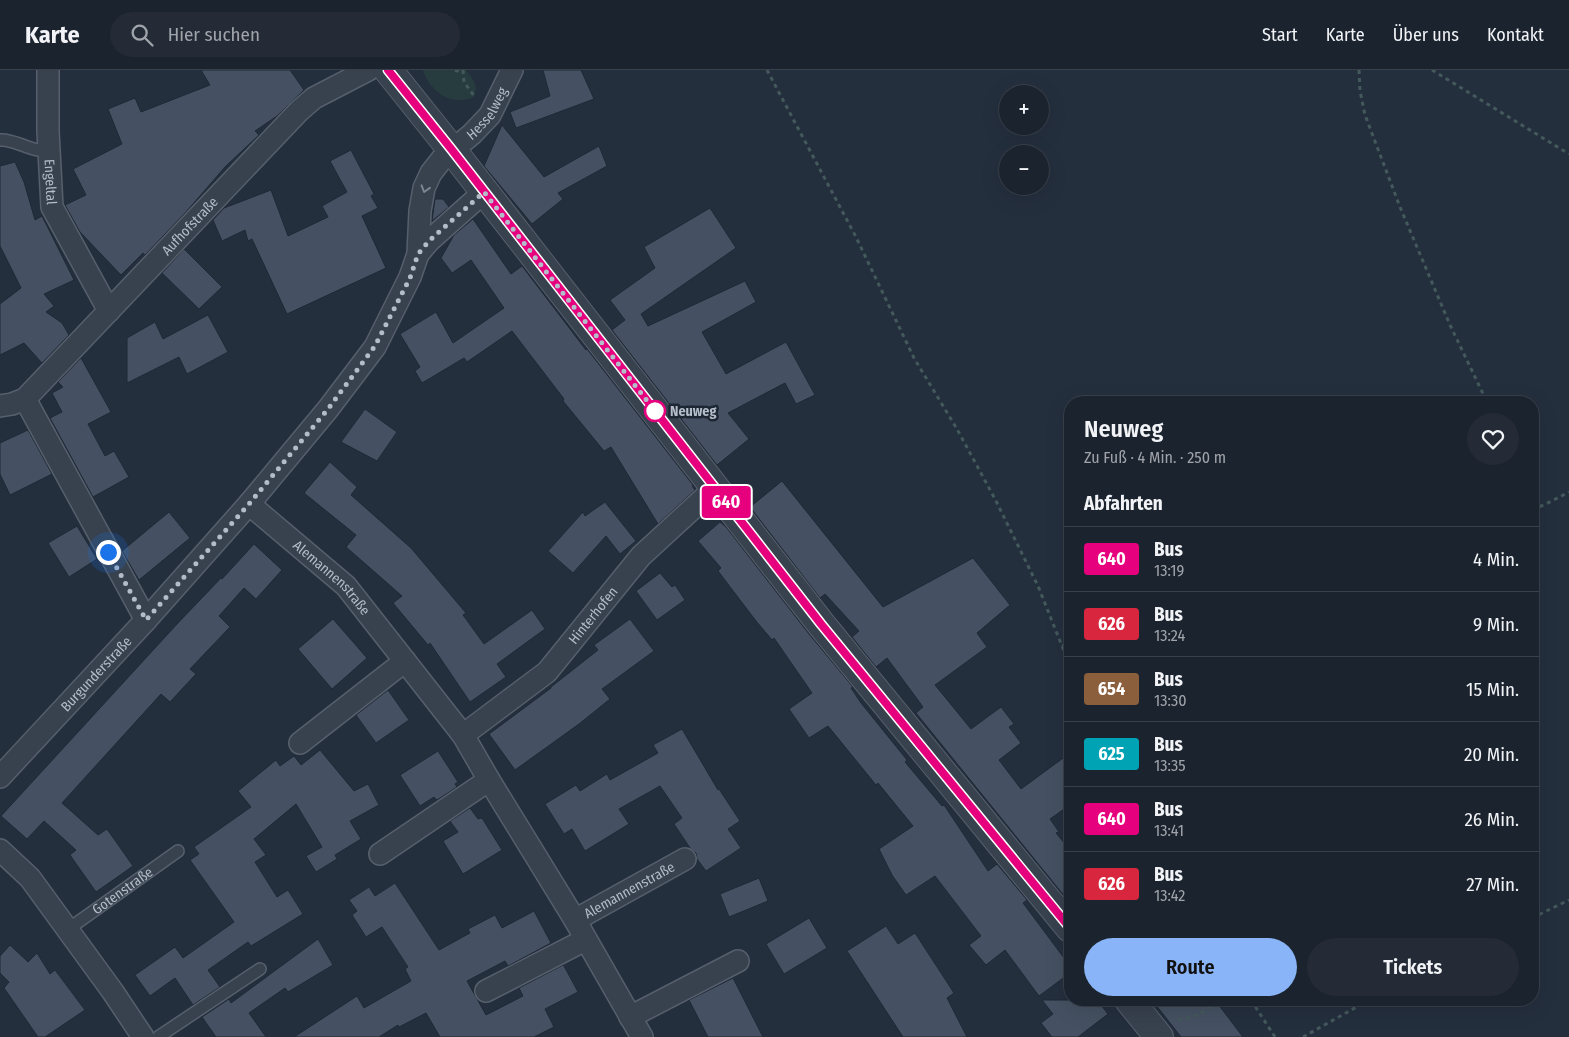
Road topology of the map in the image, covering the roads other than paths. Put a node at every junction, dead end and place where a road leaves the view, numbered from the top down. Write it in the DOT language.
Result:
graph roads {
  1 [pos="48,70"];
  2 [pos="368,70"];
  3 [pos="388,70"];
  4 [pos="512,70"];
  5 [pos="0,140"];
  6 [pos="49,150"];
  7 [pos="452,150"];
  8 [pos="484,192"];
  9 [pos="418,254"];
  10 [pos="109,311"];
  11 [pos="25,398"];
  12 [pos="0,406"];
  13 [pos="715,488"];
  14 [pos="249,504"];
  15 [pos="146,620"];
  16 [pos="405,661"];
  17 [pos="464,735"];
  18 [pos="300,743"];
  19 [pos="0,777"];
  20 [pos="489,780"];
  21 [pos="0,850"];
  22 [pos="178,851"];
  23 [pos="380,854"];
  24 [pos="685,859"];
  25 [pos="575,920"];
  26 [pos="1064,921"];
  27 [pos="67,930"];
  28 [pos="585,940"];
  29 [pos="738,961"];
  30 [pos="260,969"];
  31 [pos="486,991"];
  32 [pos="1134,1006"];
  33 [pos="630,1016"];
  34 [pos="1157,1036"];
  35 [pos="143,1037"];
  36 [pos="158,1037"];
  37 [pos="642,1037"];
  1 -- 6 [label="street, Engeltal"];
  2 -- 10 [label="street, Aufhofstraße"];
  3 -- 7 [label="street"];
  4 -- 7 [label="street, Hesselweg"];
  5 -- 6 [label="lane"];
  6 -- 10 [label="street, Engeltal"];
  7 -- 8 [label="street"];
  7 -- 9 [label="street, Burgunderstraße, one-way"];
  8 -- 9 [label="street, Burgunderstraße"];
  8 -- 13 [label="street"];
  9 -- 14 [label="street, Burgunderstraße"];
  10 -- 11 [label="street, Aufhofstraße"];
  11 -- 12 [label="street, Aufhofstraße"];
  11 -- 15 [label="street"];
  13 -- 17 [label="street, Hinterhofen"];
  13 -- 26 [label="street"];
  14 -- 15 [label="street, Burgunderstraße"];
  14 -- 16 [label="street, Alemannenstraße"];
  15 -- 19 [label="street, Burgunderstraße"];
  16 -- 17 [label="street, Alemannenstraße"];
  16 -- 18 [label="street"];
  17 -- 20 [label="street, Alemannenstraße"];
  20 -- 23 [label="street"];
  20 -- 25 [label="street, Alemannenstraße"];
  21 -- 27 [label="street"];
  22 -- 27 [label="lane, Gotenstraße"];
  24 -- 25 [label="street, Alemannenstraße"];
  25 -- 28 [label="street, Alemannenstraße"];
  27 -- 35 [label="street"];
  28 -- 31 [label="street, Alemannenstraße"];
  28 -- 33 [label="street, Alemannenstraße"];
  29 -- 33 [label="street"];
  30 -- 36 [label="lane"];
  32 -- 34 [label="street"];
  33 -- 37 [label="street, Alemannenstraße"];
}
